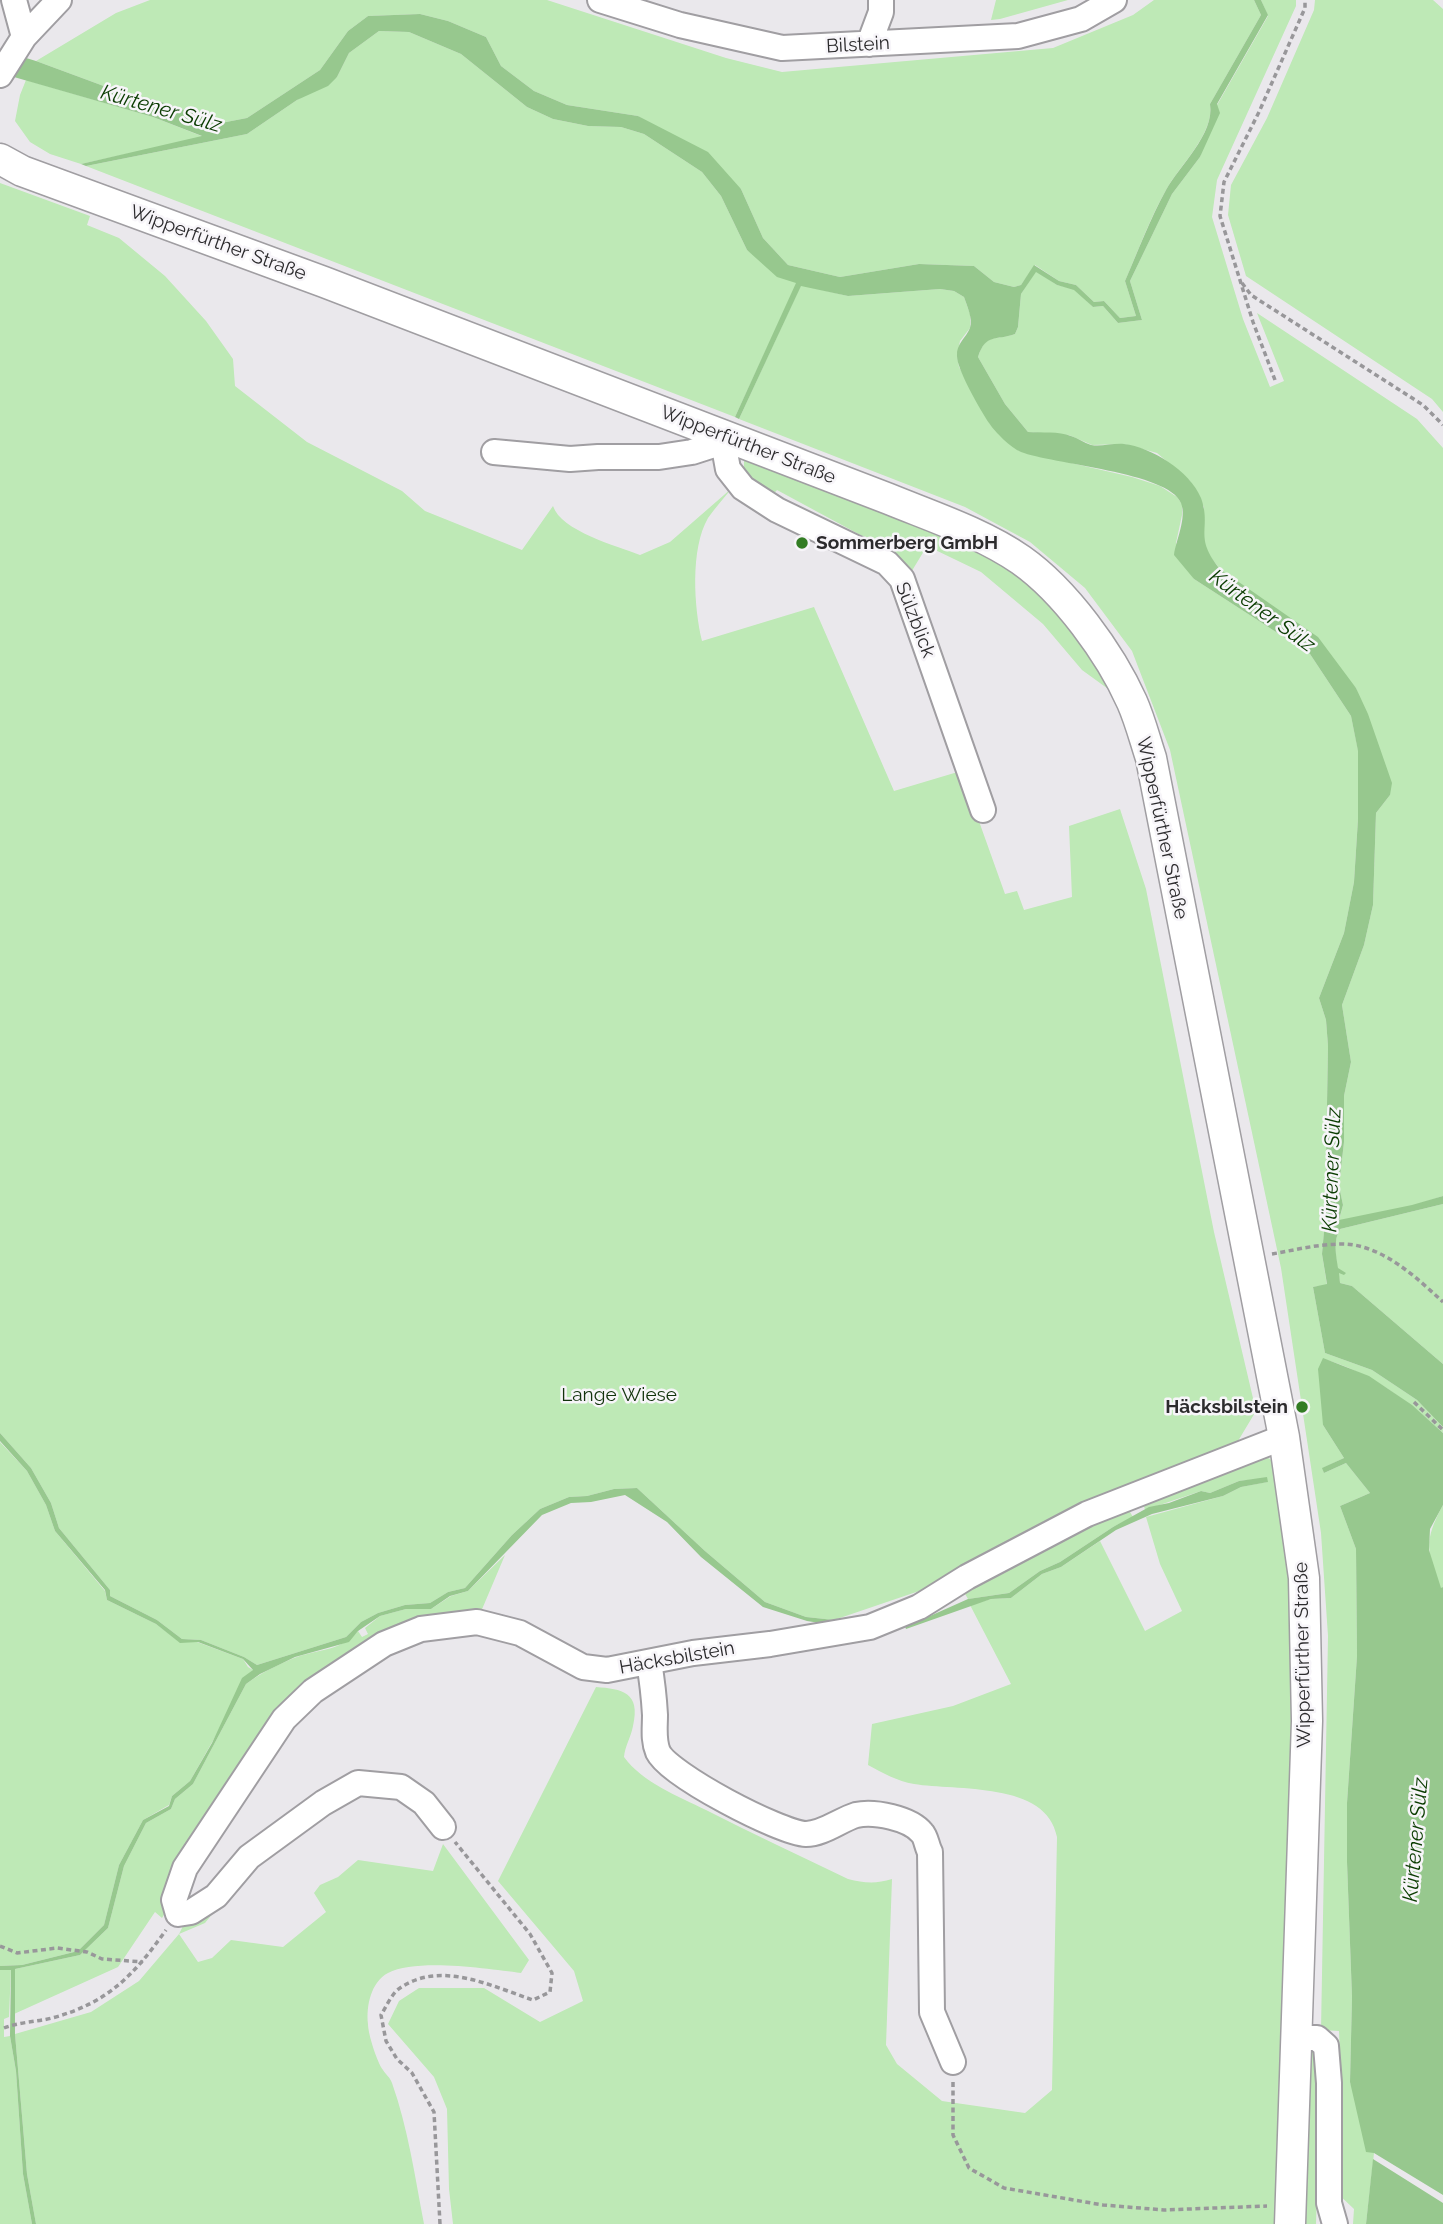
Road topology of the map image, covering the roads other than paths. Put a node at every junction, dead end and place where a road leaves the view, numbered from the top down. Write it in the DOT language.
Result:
graph roads {
  1 [pos="14,0"];
  2 [pos="59,0"];
  3 [pos="600,0"];
  4 [pos="881,0"];
  5 [pos="1114,0"];
  6 [pos="20,42"];
  7 [pos="869,44"];
  8 [pos="0,75"];
  9 [pos="0,159"];
  10 [pos="723,439"];
  11 [pos="494,452"];
  12 [pos="983,810"];
  13 [pos="1284,1437"];
  14 [pos="649,1662"];
  15 [pos="443,1827"];
  16 [pos="1297,2038"];
  17 [pos="953,2062"];
  18 [pos="1290,2214"];
  19 [pos="1335,2224"];
  1 -- 6 [label="street"];
  2 -- 6 [label="street"];
  3 -- 7 [label="street, Bilstein"];
  4 -- 7 [label="street"];
  5 -- 7 [label="street, Bilstein"];
  6 -- 8 [label="street"];
  9 -- 10 [label="main road, Wipperfürther Straße"];
  10 -- 11 [label="street"];
  10 -- 12 [label="street, Sülzblick"];
  10 -- 13 [label="main road, Wipperfürther Straße"];
  13 -- 14 [label="street, Häcksbilstein"];
  13 -- 16 [label="main road, Wipperfürther Straße"];
  14 -- 15 [label="street, Häcksbilstein"];
  14 -- 17 [label="street"];
  16 -- 18 [label="main road, Wipperfürther Straße"];
  16 -- 19 [label="street"];
}
